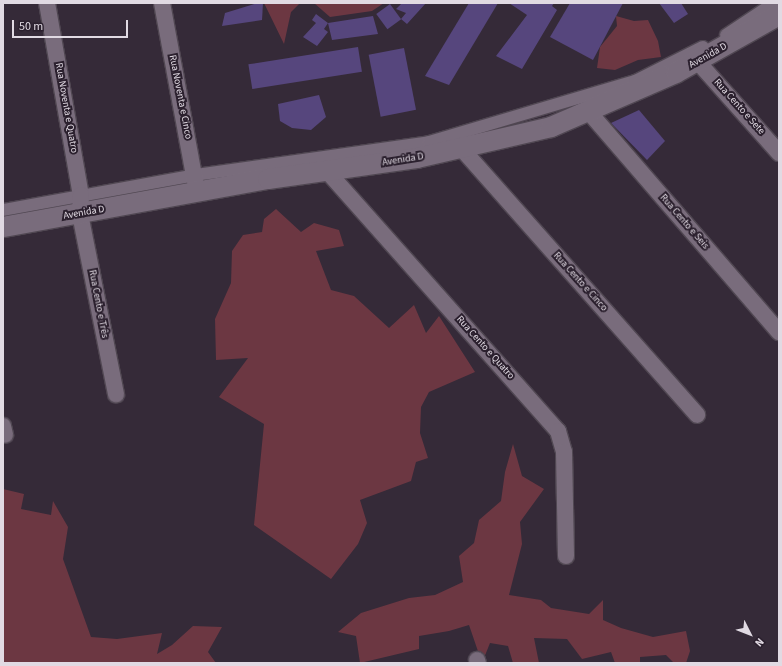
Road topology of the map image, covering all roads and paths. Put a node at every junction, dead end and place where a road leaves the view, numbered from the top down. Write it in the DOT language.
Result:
graph roads {
  1 [pos="47,3"];
  2 [pos="162,3"];
  3 [pos="774,3"];
  4 [pos="779,15"];
  5 [pos="698,62"];
  6 [pos="589,112"];
  7 [pos="462,149"];
  8 [pos="779,153"];
  9 [pos="328,171"];
  10 [pos="196,184"];
  11 [pos="80,204"];
  12 [pos="3,210"];
  13 [pos="3,227"];
  14 [pos="779,332"];
  15 [pos="116,394"];
  16 [pos="697,415"];
  17 [pos="566,556"];
  1 -- 11 [label="street, Rua Noventa e Quatro"];
  2 -- 10 [label="street, Rua Noventa e Cinco"];
  3 -- 10 [label="street, Avenida D"];
  4 -- 5 [label="street, Avenida D"];
  5 -- 6 [label="street, Avenida D"];
  5 -- 8 [label="street, Rua Cento e Sete"];
  6 -- 7 [label="street, Avenida D"];
  6 -- 14 [label="street, Rua Cento e Seis"];
  7 -- 9 [label="street, Avenida D"];
  7 -- 16 [label="street, Rua Cento e Cinco"];
  9 -- 10 [label="street, Avenida D"];
  9 -- 17 [label="street, Rua Cento e Quatro"];
  10 -- 11 [label="street, Avenida D"];
  11 -- 12 [label="street, Avenida D"];
  11 -- 13 [label="street, Avenida D"];
  11 -- 15 [label="street, Rua Cento e Três"];
}
